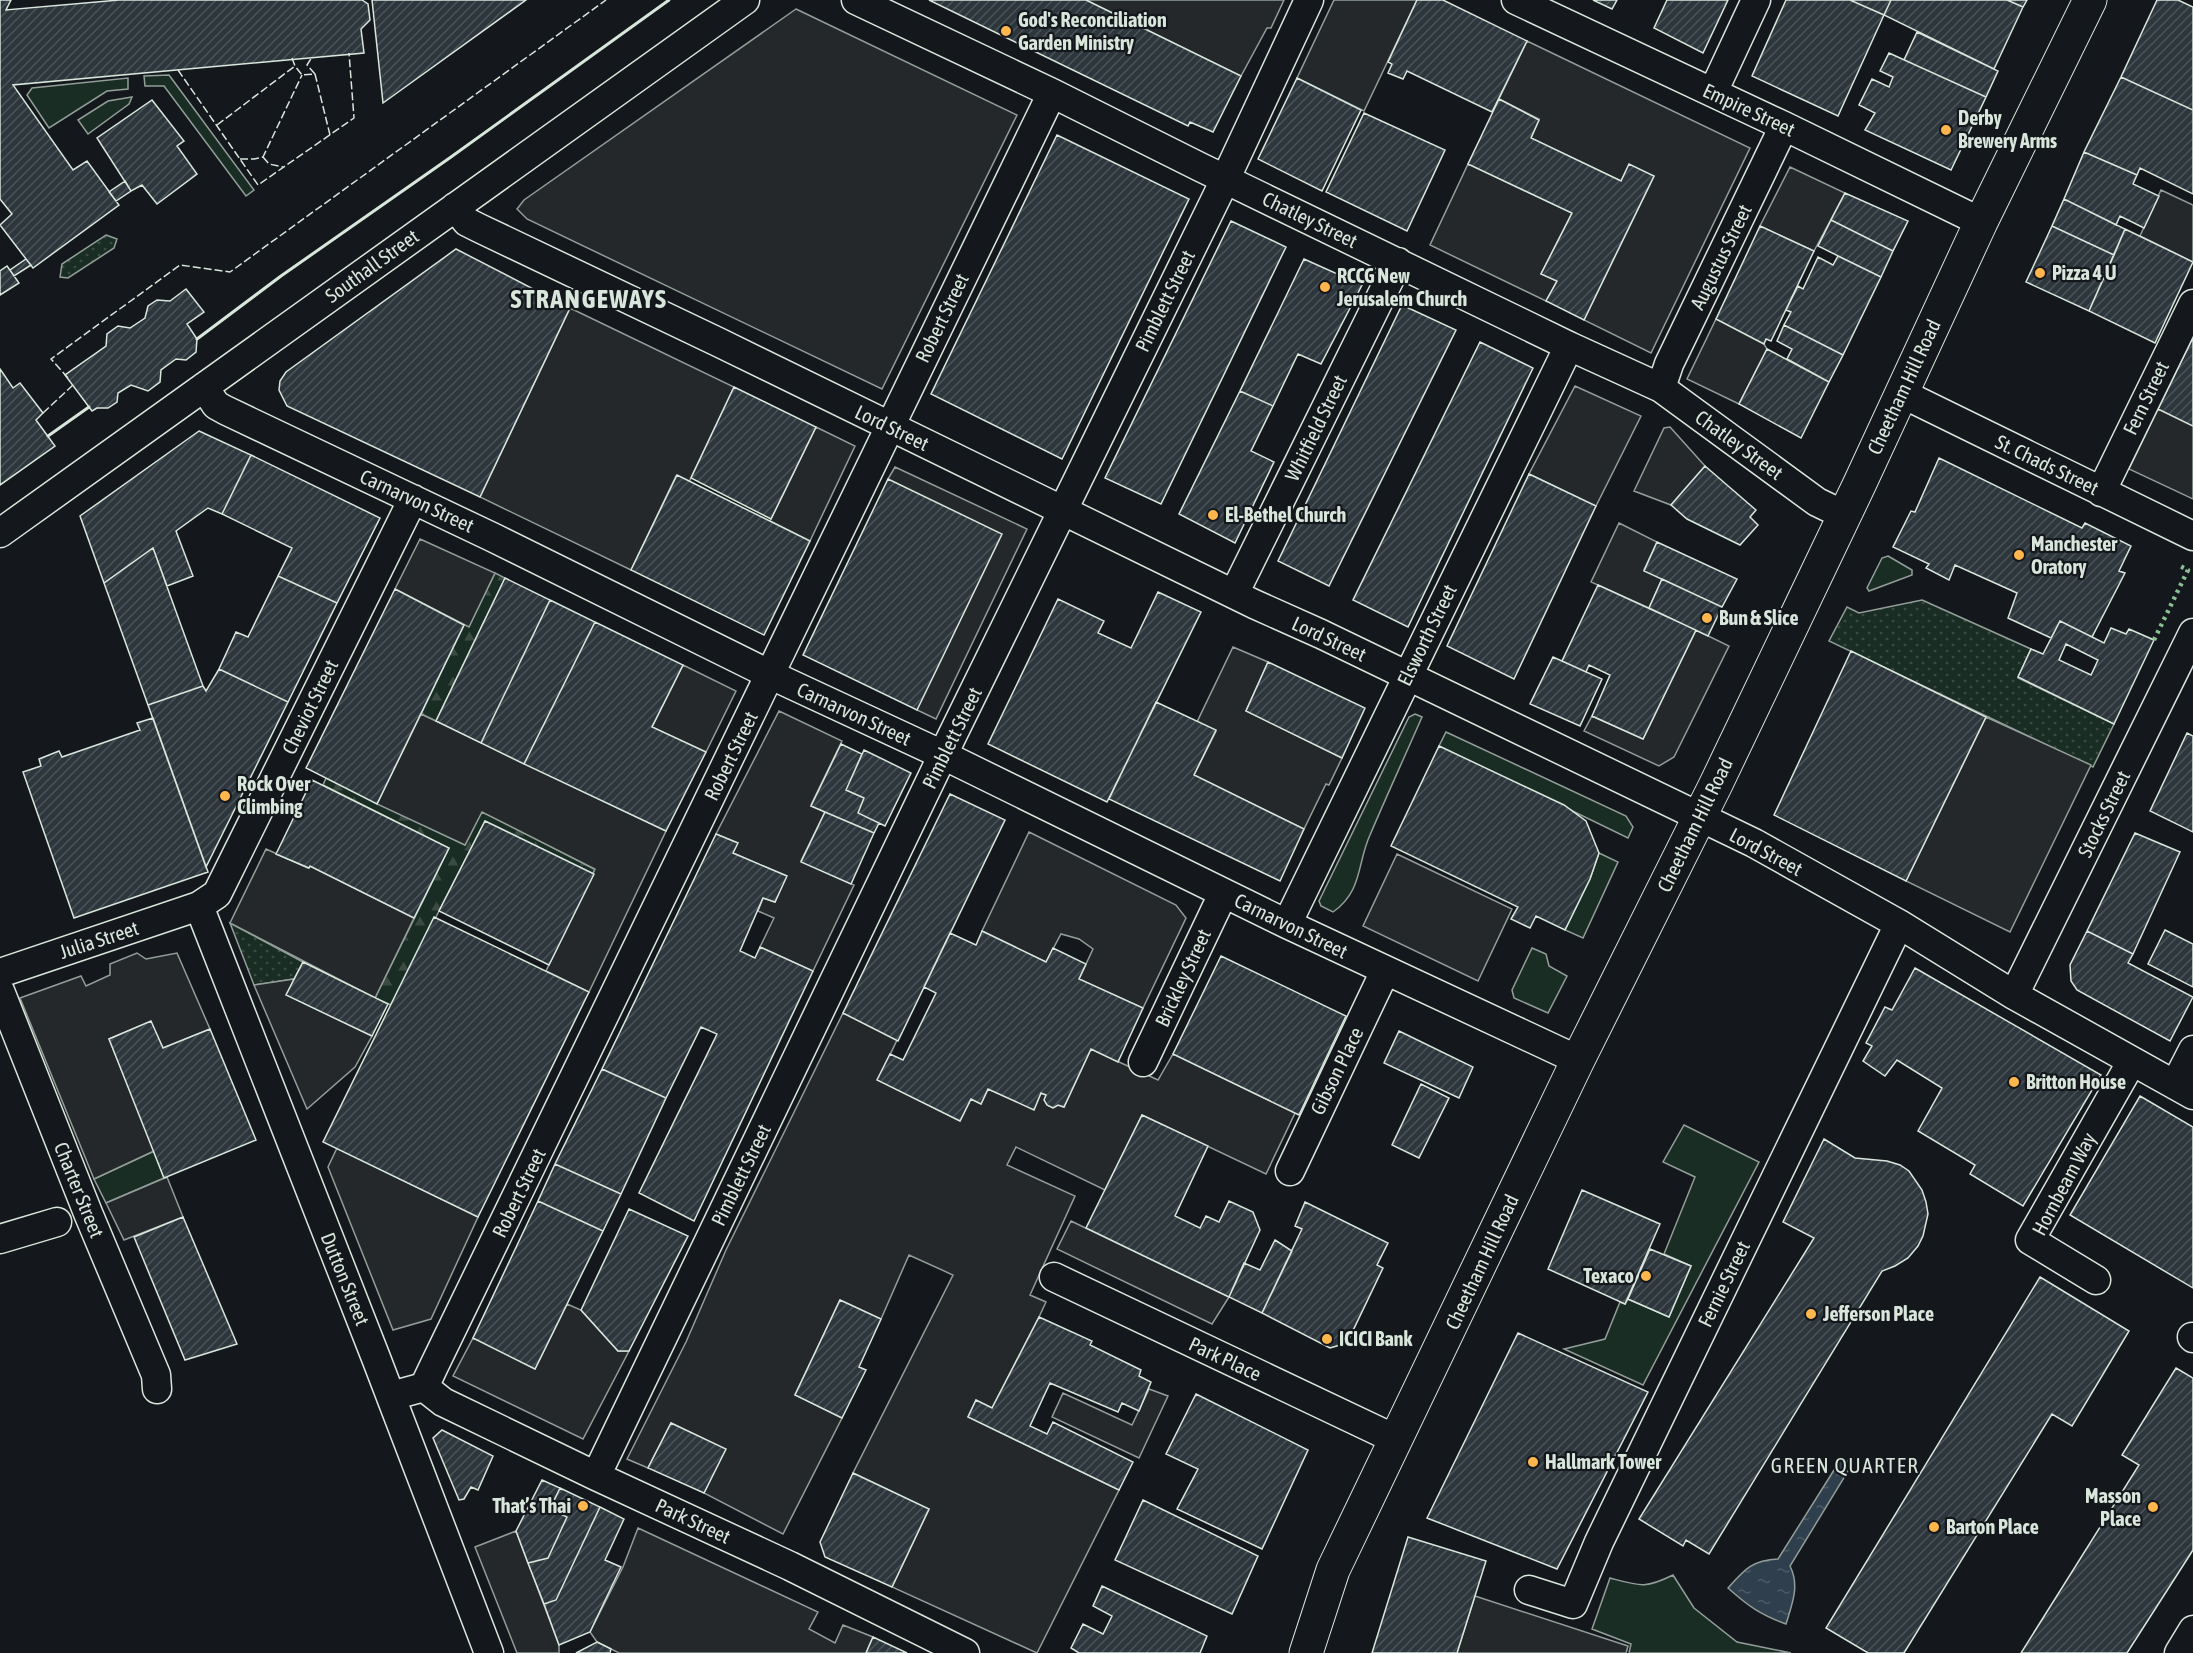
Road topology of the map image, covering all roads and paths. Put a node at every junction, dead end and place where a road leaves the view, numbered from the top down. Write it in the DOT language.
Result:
graph roads {
  1 [pos="745,0"];
  2 [pos="856,0"];
  3 [pos="1309,0"];
  4 [pos="1516,0"];
  5 [pos="1756,0"];
  6 [pos="2090,0"];
  7 [pos="1713,92"];
  8 [pos="1052,93"];
  9 [pos="1784,126"];
  10 [pos="1225,180"];
  11 [pos="455,207"];
  12 [pos="1981,222"];
  13 [pos="1398,262"];
  14 [pos="2193,304"];
  15 [pos="1569,346"];
  16 [pos="204,387"];
  17 [pos="1661,388"];
  18 [pos="1901,393"];
  19 [pos="890,427"];
  20 [pos="2101,492"];
  21 [pos="413,500"];
  22 [pos="1062,511"];
  23 [pos="1844,515"];
  24 [pos="0,533"];
  25 [pos="2193,536"];
  26 [pos="1234,594"];
  27 [pos="2193,633"];
  28 [pos="771,675"];
  29 [pos="1406,676"];
  30 [pos="943,755"];
  31 [pos="1698,818"];
  32 [pos="1223,894"];
  33 [pos="199,906"];
  34 [pos="1287,924"];
  35 [pos="1899,924"];
  36 [pos="1385,971"];
  37 [pos="0,973"];
  38 [pos="0,991"];
  39 [pos="2014,995"];
  40 [pos="2193,1050"];
  41 [pos="1578,1060"];
  42 [pos="2132,1061"];
  43 [pos="1143,1062"];
  44 [pos="2184,1090"];
  45 [pos="1290,1171"];
  46 [pos="57,1222"];
  47 [pos="0,1239"];
  48 [pos="1054,1277"];
  49 [pos="2096,1280"];
  50 [pos="424,1387"];
  51 [pos="158,1389"];
  52 [pos="391,1396"];
  53 [pos="1397,1440"];
  54 [pos="596,1476"];
  55 [pos="1529,1590"];
  56 [pos="489,1653"];
  57 [pos="965,1653"];
  58 [pos="1306,1653"];
  1 -- 11 [label="street, Southall Street"];
  2 -- 8 [label="street, Chatley Street"];
  3 -- 10 [label="street, Pimblett Street"];
  4 -- 7 [label="street, Empire Street"];
  5 -- 7 [label="street"];
  6 -- 12 [label="highway, Cheetham Hill Road"];
  7 -- 9 [label="street, Empire Street"];
  8 -- 10 [label="street, Chatley Street"];
  8 -- 19 [label="street, Robert Street"];
  9 -- 12 [label="street, Empire Street"];
  9 -- 17 [label="street, Augustus Street"];
  10 -- 13 [label="street, Chatley Street"];
  10 -- 22 [label="street, Pimblett Street"];
  11 -- 16 [label="street, Southall Street"];
  11 -- 19 [label="street, Lord Street"];
  12 -- 18 [label="highway, Cheetham Hill Road"];
  13 -- 15 [label="street, Chatley Street"];
  13 -- 26 [label="street, Whitfield Street"];
  14 -- 20 [label="street, Fern Street"];
  15 -- 17 [label="street, Chatley Street"];
  15 -- 29 [label="street, Elsworth Street"];
  16 -- 21 [label="street, Carnarvon Street"];
  16 -- 24 [label="street, Southall Street"];
  17 -- 23 [label="street, Chatley Street"];
  18 -- 20 [label="street, St. Chads Street"];
  18 -- 23 [label="highway, Cheetham Hill Road"];
  19 -- 22 [label="street, Lord Street"];
  19 -- 28 [label="street, Robert Street"];
  20 -- 25 [label="street, St. Chads Street"];
  21 -- 28 [label="street, Carnarvon Street"];
  21 -- 33 [label="street, Cheviot Street"];
  22 -- 26 [label="street, Lord Street"];
  22 -- 30 [label="street, Pimblett Street"];
  23 -- 31 [label="highway, Cheetham Hill Road"];
  26 -- 29 [label="street, Lord Street"];
  27 -- 39 [label="street, Stocks Street"];
  28 -- 30 [label="street, Carnarvon Street"];
  28 -- 50 [label="street, Robert Street"];
  29 -- 31 [label="street, Lord Street"];
  29 -- 34 [label="street, Elsworth Street"];
  30 -- 32 [label="street, Carnarvon Street"];
  30 -- 54 [label="street, Pimblett Street"];
  31 -- 35 [label="street, Lord Street"];
  31 -- 41 [label="highway, Cheetham Hill Road"];
  32 -- 34 [label="street, Carnarvon Street"];
  32 -- 43 [label="street, Brickley Street"];
  33 -- 37 [label="street, Julia Street"];
  33 -- 52 [label="street, Dutton Street"];
  34 -- 36 [label="street, Carnarvon Street"];
  35 -- 39 [label="street, Lord Street"];
  35 -- 55 [label="street, Fernie Street"];
  36 -- 41 [label="street, Carnarvon Street"];
  36 -- 45 [label="street, Gibson Place"];
  38 -- 51 [label="street, Charter Street"];
  39 -- 42 [label="street, Lord Street"];
  40 -- 44 [label="street"];
  41 -- 53 [label="highway, Cheetham Hill Road"];
  42 -- 44 [label="street, Lord Street"];
  42 -- 49 [label="street, Hornbeam Way"];
  46 -- 47 [label="street"];
  48 -- 53 [label="street, Park Place"];
  50 -- 52 [label="street"];
  50 -- 54 [label="street, Park Street"];
  52 -- 56 [label="street, Dutton Street"];
  53 -- 58 [label="highway, Cheetham Hill Road"];
  54 -- 57 [label="street, Park Street"];
}
